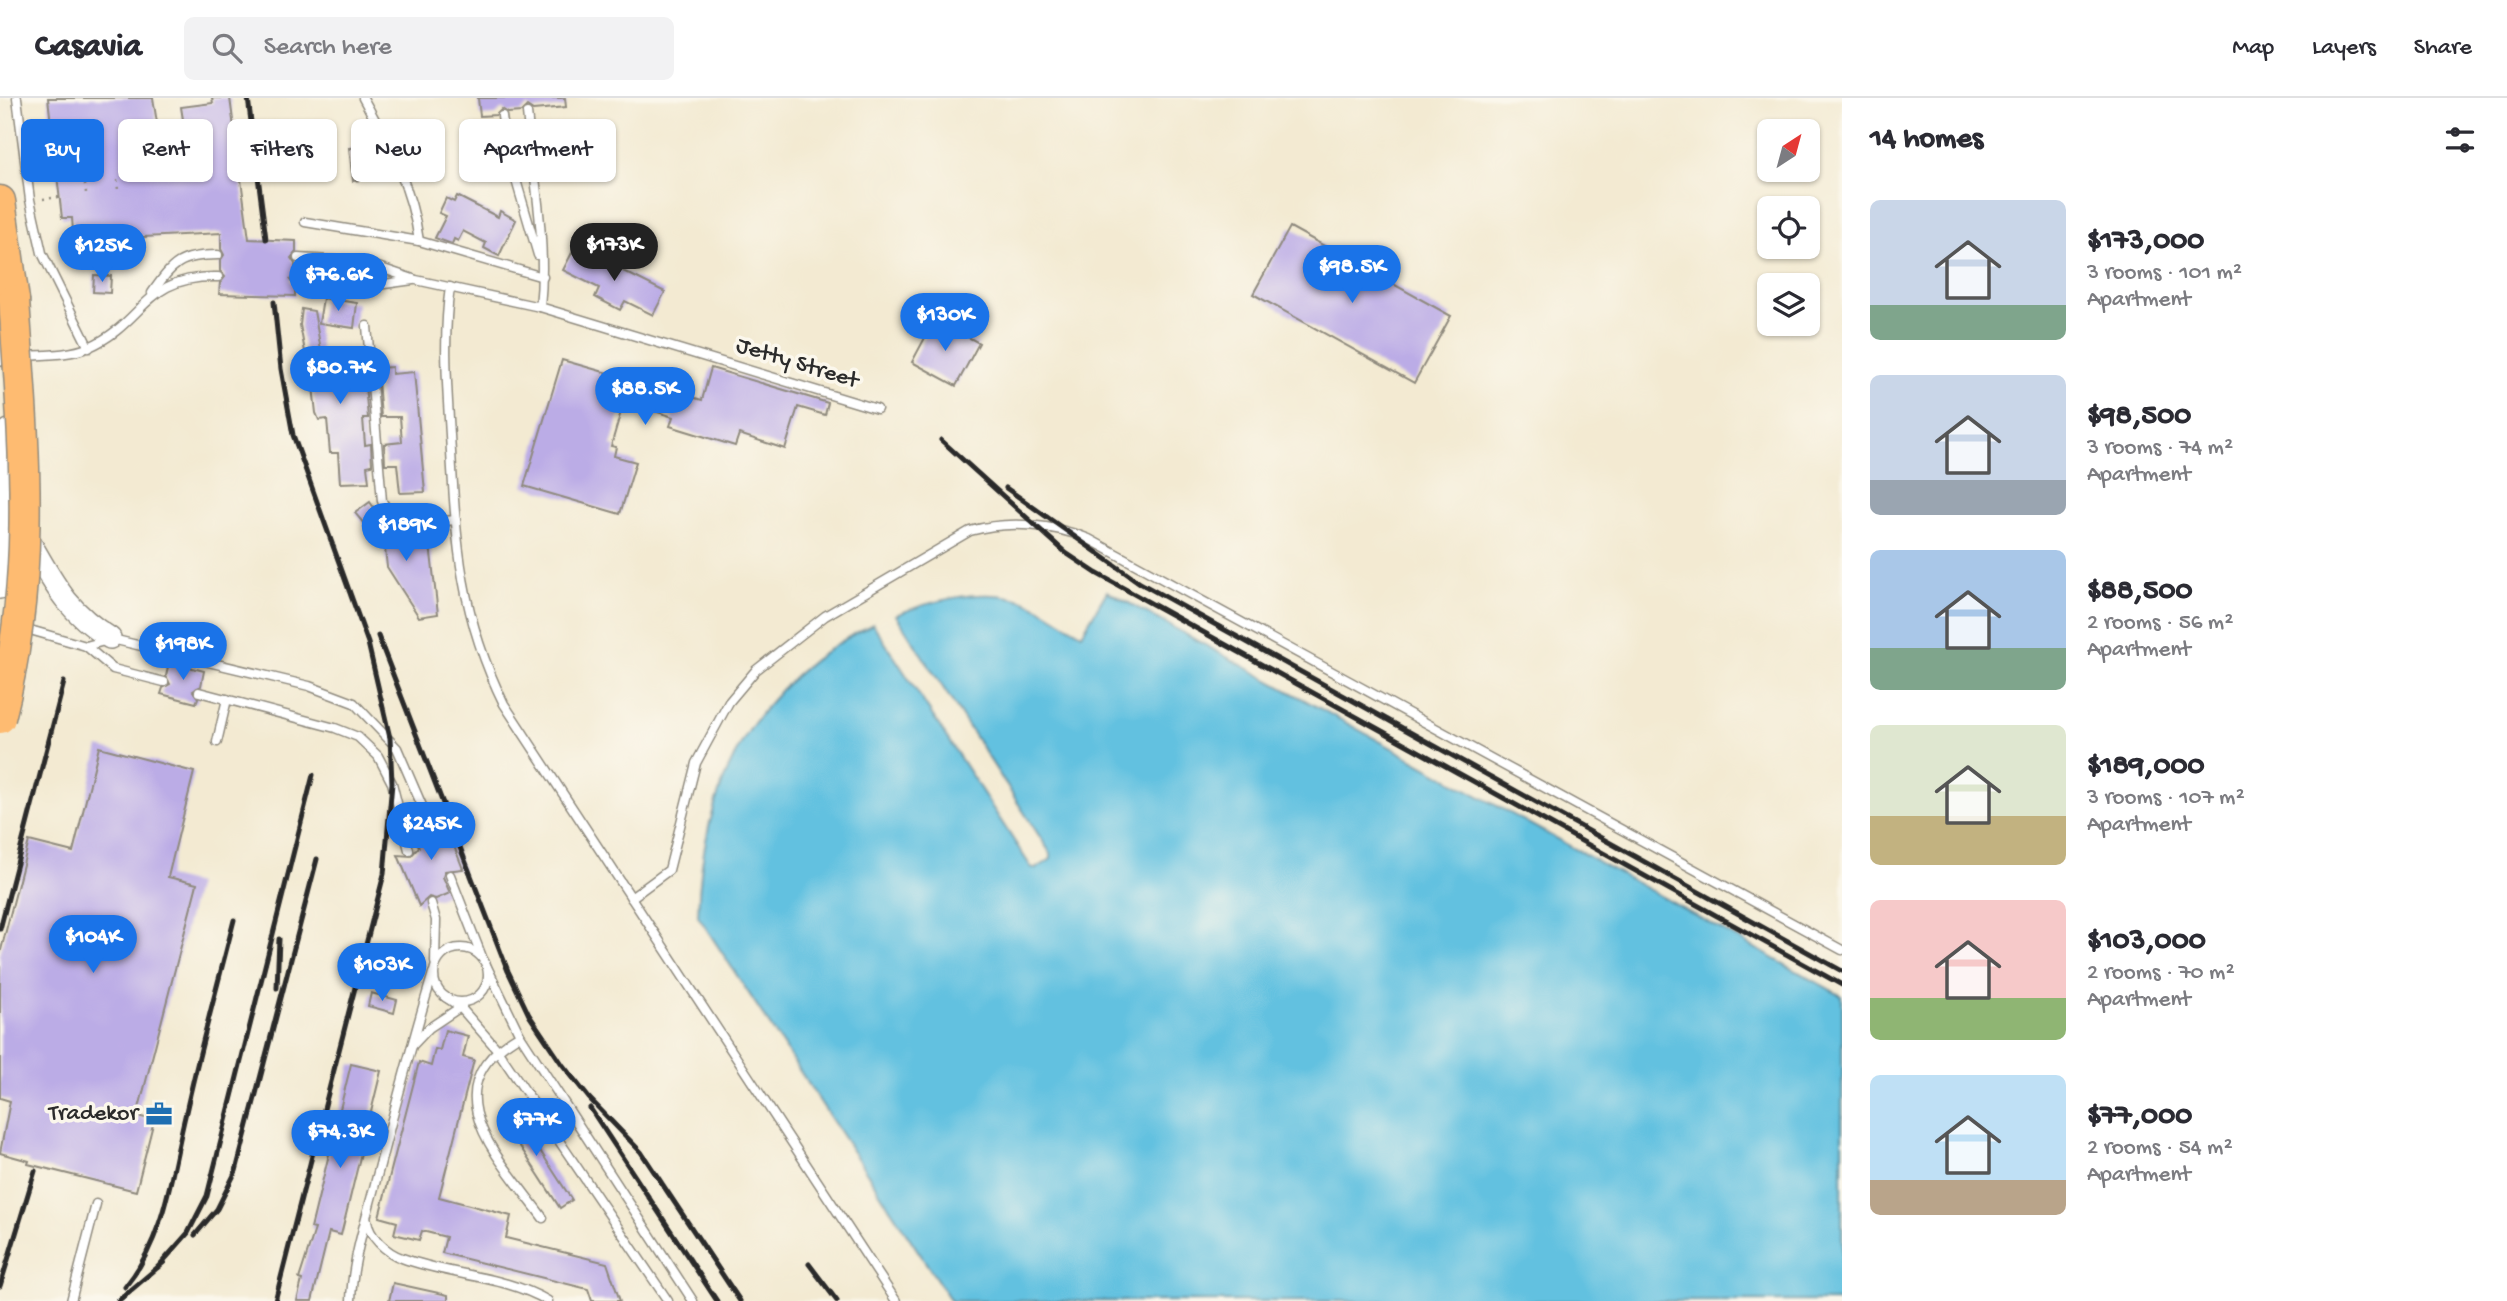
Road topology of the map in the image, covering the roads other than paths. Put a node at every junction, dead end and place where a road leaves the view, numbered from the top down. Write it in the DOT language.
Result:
graph roads {
  1 [pos="363,98"];
  2 [pos="17,100"];
  3 [pos="527,113"];
  4 [pos="502,116"];
  5 [pos="0,201"];
  6 [pos="304,222"];
  7 [pos="419,241"];
  8 [pos="218,255"];
  9 [pos="298,258"];
  10 [pos="541,264"];
  11 [pos="218,277"];
  12 [pos="543,277"];
  13 [pos="416,279"];
  14 [pos="298,280"];
  15 [pos="450,287"];
  16 [pos="148,298"];
  17 [pos="540,307"];
  18 [pos="0,321"];
  19 [pos="367,326"];
  20 [pos="89,348"];
  21 [pos="3,358"];
  22 [pos="877,409"];
  23 [pos="9,504"];
  24 [pos="456,520"];
  25 [pos="0,588"];
  26 [pos="13,625"];
  27 [pos="110,638"];
  28 [pos="86,646"];
  29 [pos="164,682"];
  30 [pos="199,692"];
  31 [pos="227,699"];
  32 [pos="0,718"];
  33 [pos="217,742"];
  34 [pos="429,822"];
  35 [pos="409,850"];
  36 [pos="450,875"];
  37 [pos="631,898"];
  38 [pos="431,903"];
  39 [pos="1842,950"];
  40 [pos="485,963"];
  41 [pos="434,969"];
  42 [pos="444,996"];
  43 [pos="476,997"];
  44 [pos="460,1007"];
  45 [pos="520,1035"];
  46 [pos="410,1048"];
  47 [pos="496,1048"];
  48 [pos="96,1204"];
  49 [pos="367,1216"];
  50 [pos="543,1218"];
  51 [pos="71,1301"];
  52 [pos="351,1301"];
  53 [pos="548,1301"];
  54 [pos="668,1301"];
  55 [pos="692,1301"];
  56 [pos="896,1301"];
  1 -- 7 [label="lane"];
  2 -- 20 [label="lane"];
  3 -- 10 [label="lane"];
  4 -- 10 [label="lane"];
  5 -- 32 [label="highway, bridge"];
  6 -- 7 [label="lane"];
  7 -- 12 [label="lane"];
  8 -- 16 [label="lane"];
  9 -- 13 [label="lane, Jetty Street"];
  10 -- 12 [label="lane"];
  11 -- 16 [label="lane"];
  12 -- 17 [label="lane"];
  13 -- 14 [label="lane"];
  13 -- 15 [label="lane, Jetty Street"];
  15 -- 17 [label="lane, Jetty Street"];
  15 -- 24 [label="lane"];
  16 -- 20 [label="lane"];
  17 -- 22 [label="lane, Jetty Street"];
  18 -- 21 [label="street"];
  19 -- 24 [label="lane"];
  20 -- 21 [label="lane"];
  21 -- 23 [label="street"];
  23 -- 25 [label="street"];
  23 -- 27 [label="street"];
  24 -- 37 [label="lane"];
  26 -- 28 [label="lane"];
  27 -- 28 [label="lane"];
  27 -- 34 [label="lane"];
  28 -- 29 [label="lane"];
  30 -- 31 [label="lane"];
  31 -- 33 [label="lane"];
  31 -- 35 [label="lane"];
  36 -- 40 [label="lane"];
  37 -- 39 [label="lane"];
  37 -- 56 [label="lane"];
  38 -- 41 [label="lane"];
  40 -- 41 [label="lane"];
  40 -- 43 [label="lane"];
  40 -- 45 [label="lane"];
  41 -- 42 [label="lane"];
  41 -- 46 [label="lane"];
  42 -- 43 [label="lane"];
  42 -- 44 [label="lane"];
  43 -- 44 [label="lane"];
  44 -- 46 [label="lane"];
  44 -- 47 [label="lane"];
  45 -- 47 [label="lane"];
  45 -- 55 [label="lane"];
  46 -- 49 [label="lane"];
  47 -- 50 [label="lane"];
  47 -- 54 [label="lane"];
  48 -- 51 [label="lane"];
  49 -- 52 [label="lane"];
  49 -- 53 [label="lane"];
}
